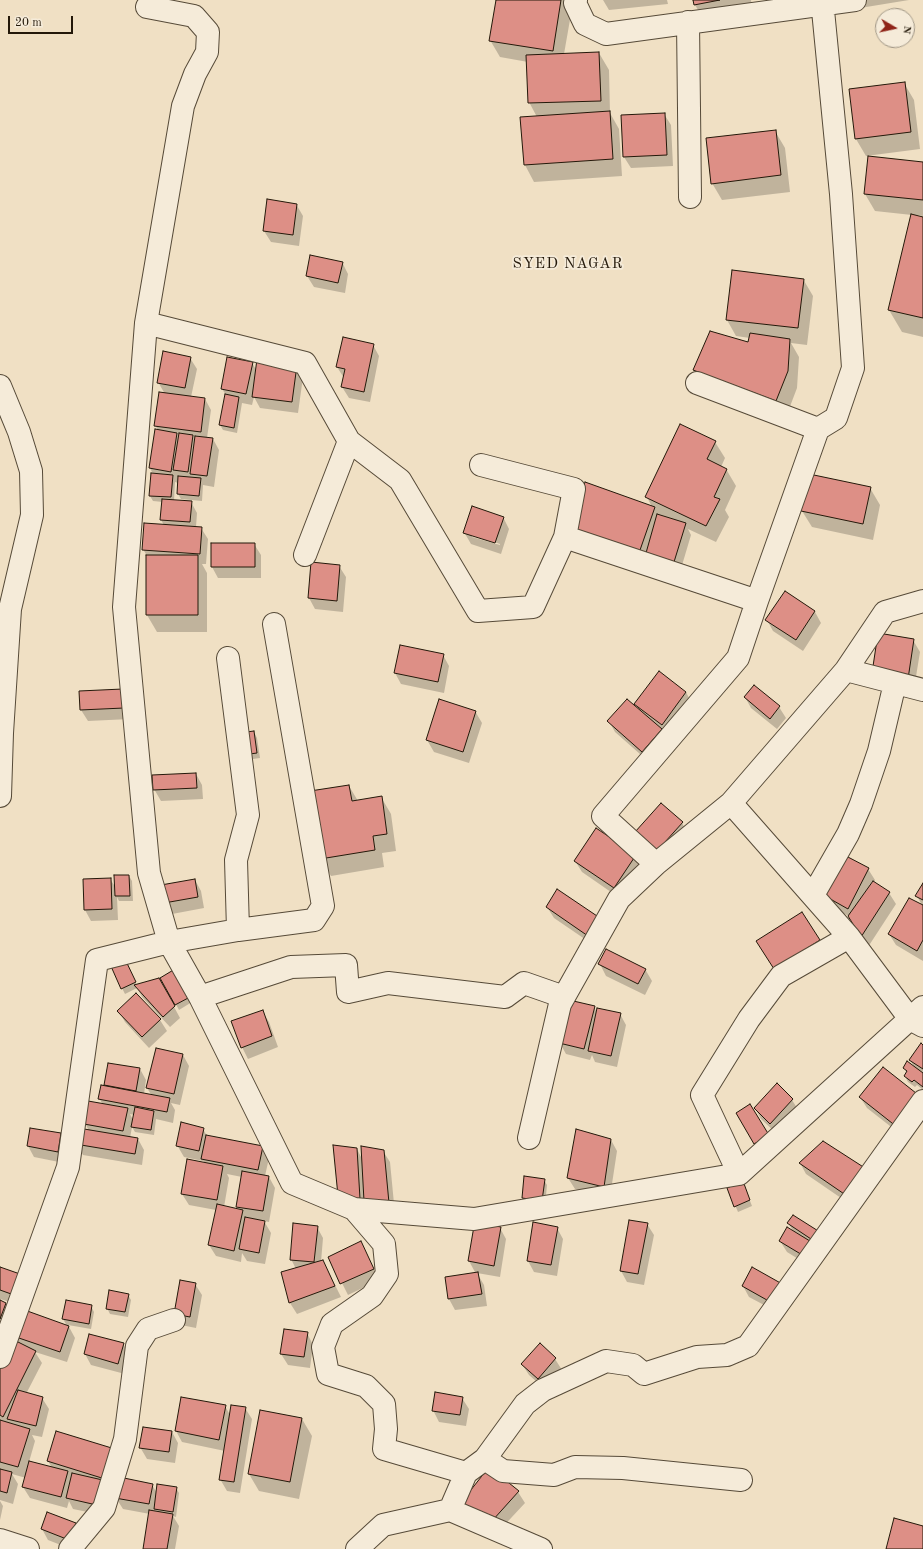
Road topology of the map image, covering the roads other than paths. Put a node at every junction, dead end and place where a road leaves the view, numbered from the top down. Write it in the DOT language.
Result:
graph roads {
  1 [pos="576,0"];
  2 [pos="855,0"];
  3 [pos="822,3"];
  4 [pos="147,7"];
  5 [pos="688,22"];
  6 [pos="690,197"];
  7 [pos="146,323"];
  8 [pos="697,383"];
  9 [pos="0,386"];
  10 [pos="818,429"];
  11 [pos="350,441"];
  12 [pos="481,465"];
  13 [pos="565,536"];
  14 [pos="305,555"];
  15 [pos="923,601"];
  16 [pos="757,602"];
  17 [pos="274,624"];
  18 [pos="228,658"];
  19 [pos="846,670"];
  20 [pos="894,683"];
  21 [pos="923,690"];
  22 [pos="0,796"];
  23 [pos="731,803"];
  24 [pos="656,864"];
  25 [pos="813,895"];
  26 [pos="238,930"];
  27 [pos="850,937"];
  28 [pos="169,942"];
  29 [pos="200,996"];
  30 [pos="564,997"];
  31 [pos="919,1017"];
  32 [pos="923,1101"];
  33 [pos="529,1138"];
  34 [pos="738,1174"];
  35 [pos="354,1209"];
  36 [pos="174,1320"];
  37 [pos="0,1357"];
  38 [pos="485,1459"];
  39 [pos="466,1473"];
  40 [pos="741,1480"];
  41 [pos="450,1510"];
  42 [pos="0,1540"];
  43 [pos="28,1549"];
  44 [pos="70,1549"];
  45 [pos="356,1549"];
  46 [pos="541,1549"];
  1 -- 5 [label="street"];
  2 -- 3 [label="street"];
  3 -- 5 [label="street"];
  3 -- 10 [label="street"];
  4 -- 7 [label="street"];
  5 -- 6 [label="street"];
  7 -- 11 [label="street"];
  7 -- 28 [label="street"];
  8 -- 10 [label="street"];
  9 -- 22 [label="street"];
  10 -- 16 [label="street"];
  11 -- 13 [label="street"];
  11 -- 14 [label="street"];
  12 -- 13 [label="street"];
  13 -- 16 [label="street"];
  15 -- 19 [label="street"];
  16 -- 24 [label="street"];
  17 -- 26 [label="street"];
  18 -- 26 [label="street"];
  19 -- 20 [label="street"];
  19 -- 23 [label="street"];
  20 -- 21 [label="street"];
  20 -- 25 [label="street"];
  23 -- 24 [label="street"];
  23 -- 25 [label="street"];
  24 -- 30 [label="street"];
  25 -- 27 [label="street"];
  26 -- 28 [label="street"];
  27 -- 31 [label="street"];
  27 -- 34 [label="street"];
  28 -- 29 [label="street"];
  28 -- 37 [label="street"];
  29 -- 30 [label="street"];
  29 -- 35 [label="street"];
  30 -- 33 [label="street"];
  31 -- 34 [label="street"];
  32 -- 38 [label="street"];
  34 -- 35 [label="street"];
  35 -- 39 [label="street"];
  36 -- 44 [label="street"];
  38 -- 39 [label="street"];
  38 -- 40 [label="street"];
  39 -- 41 [label="street"];
  41 -- 45 [label="street"];
  41 -- 46 [label="street"];
  42 -- 43 [label="street"];
}
